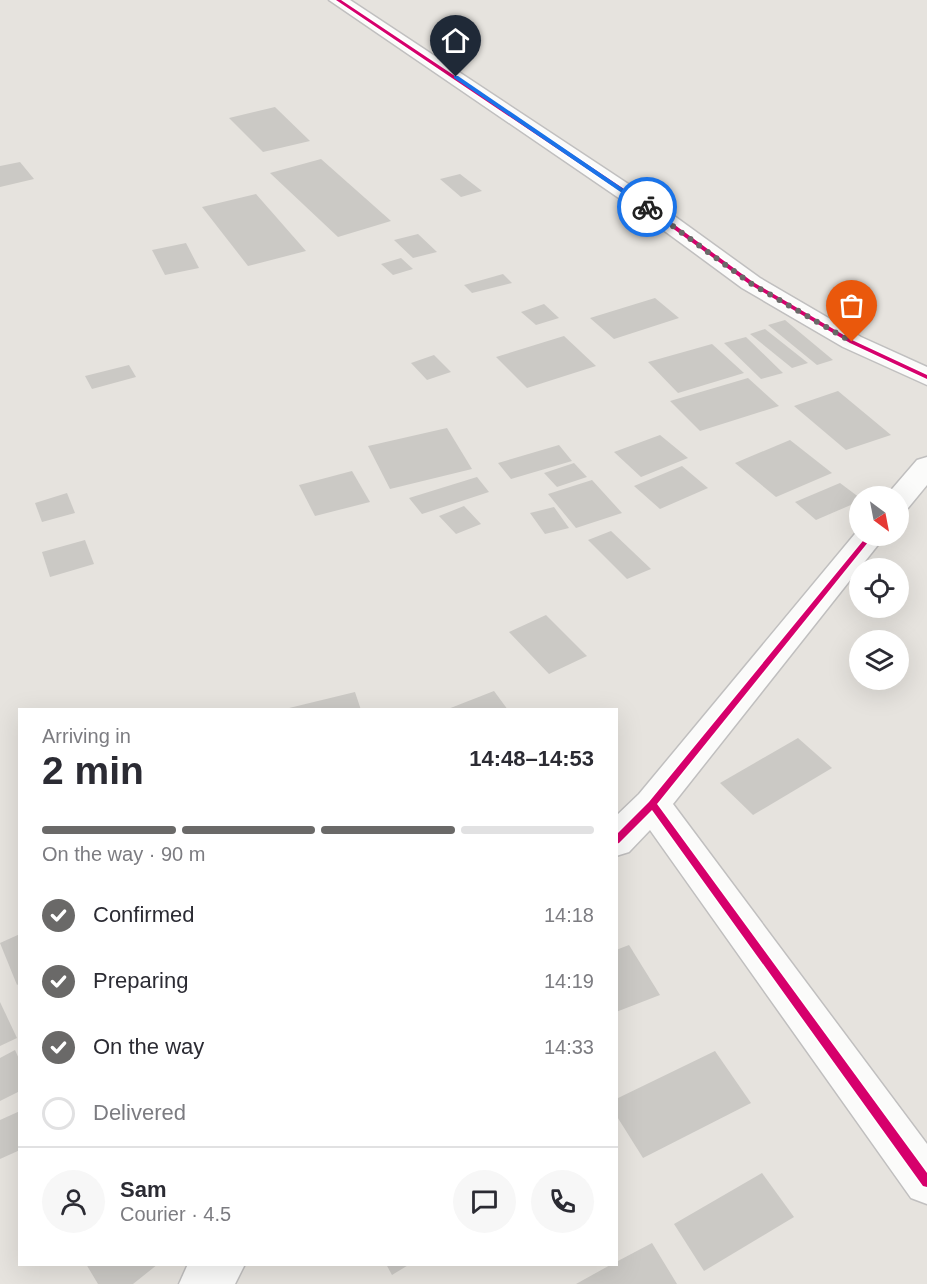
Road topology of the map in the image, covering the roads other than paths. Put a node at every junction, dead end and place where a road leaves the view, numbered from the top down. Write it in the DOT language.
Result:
graph roads {
  1 [pos="338,0"];
  2 [pos="927,377"];
  3 [pos="927,466"];
  4 [pos="909,488"];
  5 [pos="862,546"];
  6 [pos="652,804"];
  7 [pos="618,840"];
  8 [pos="927,1182"];
  9 [pos="220,1266"];
  10 [pos="203,1284"];
  1 -- 2 [label="street"];
  3 -- 4 [label="street"];
  5 -- 6 [label="street"];
  6 -- 7 [label="street"];
  6 -- 8 [label="street"];
  9 -- 10 [label="street"];
}
